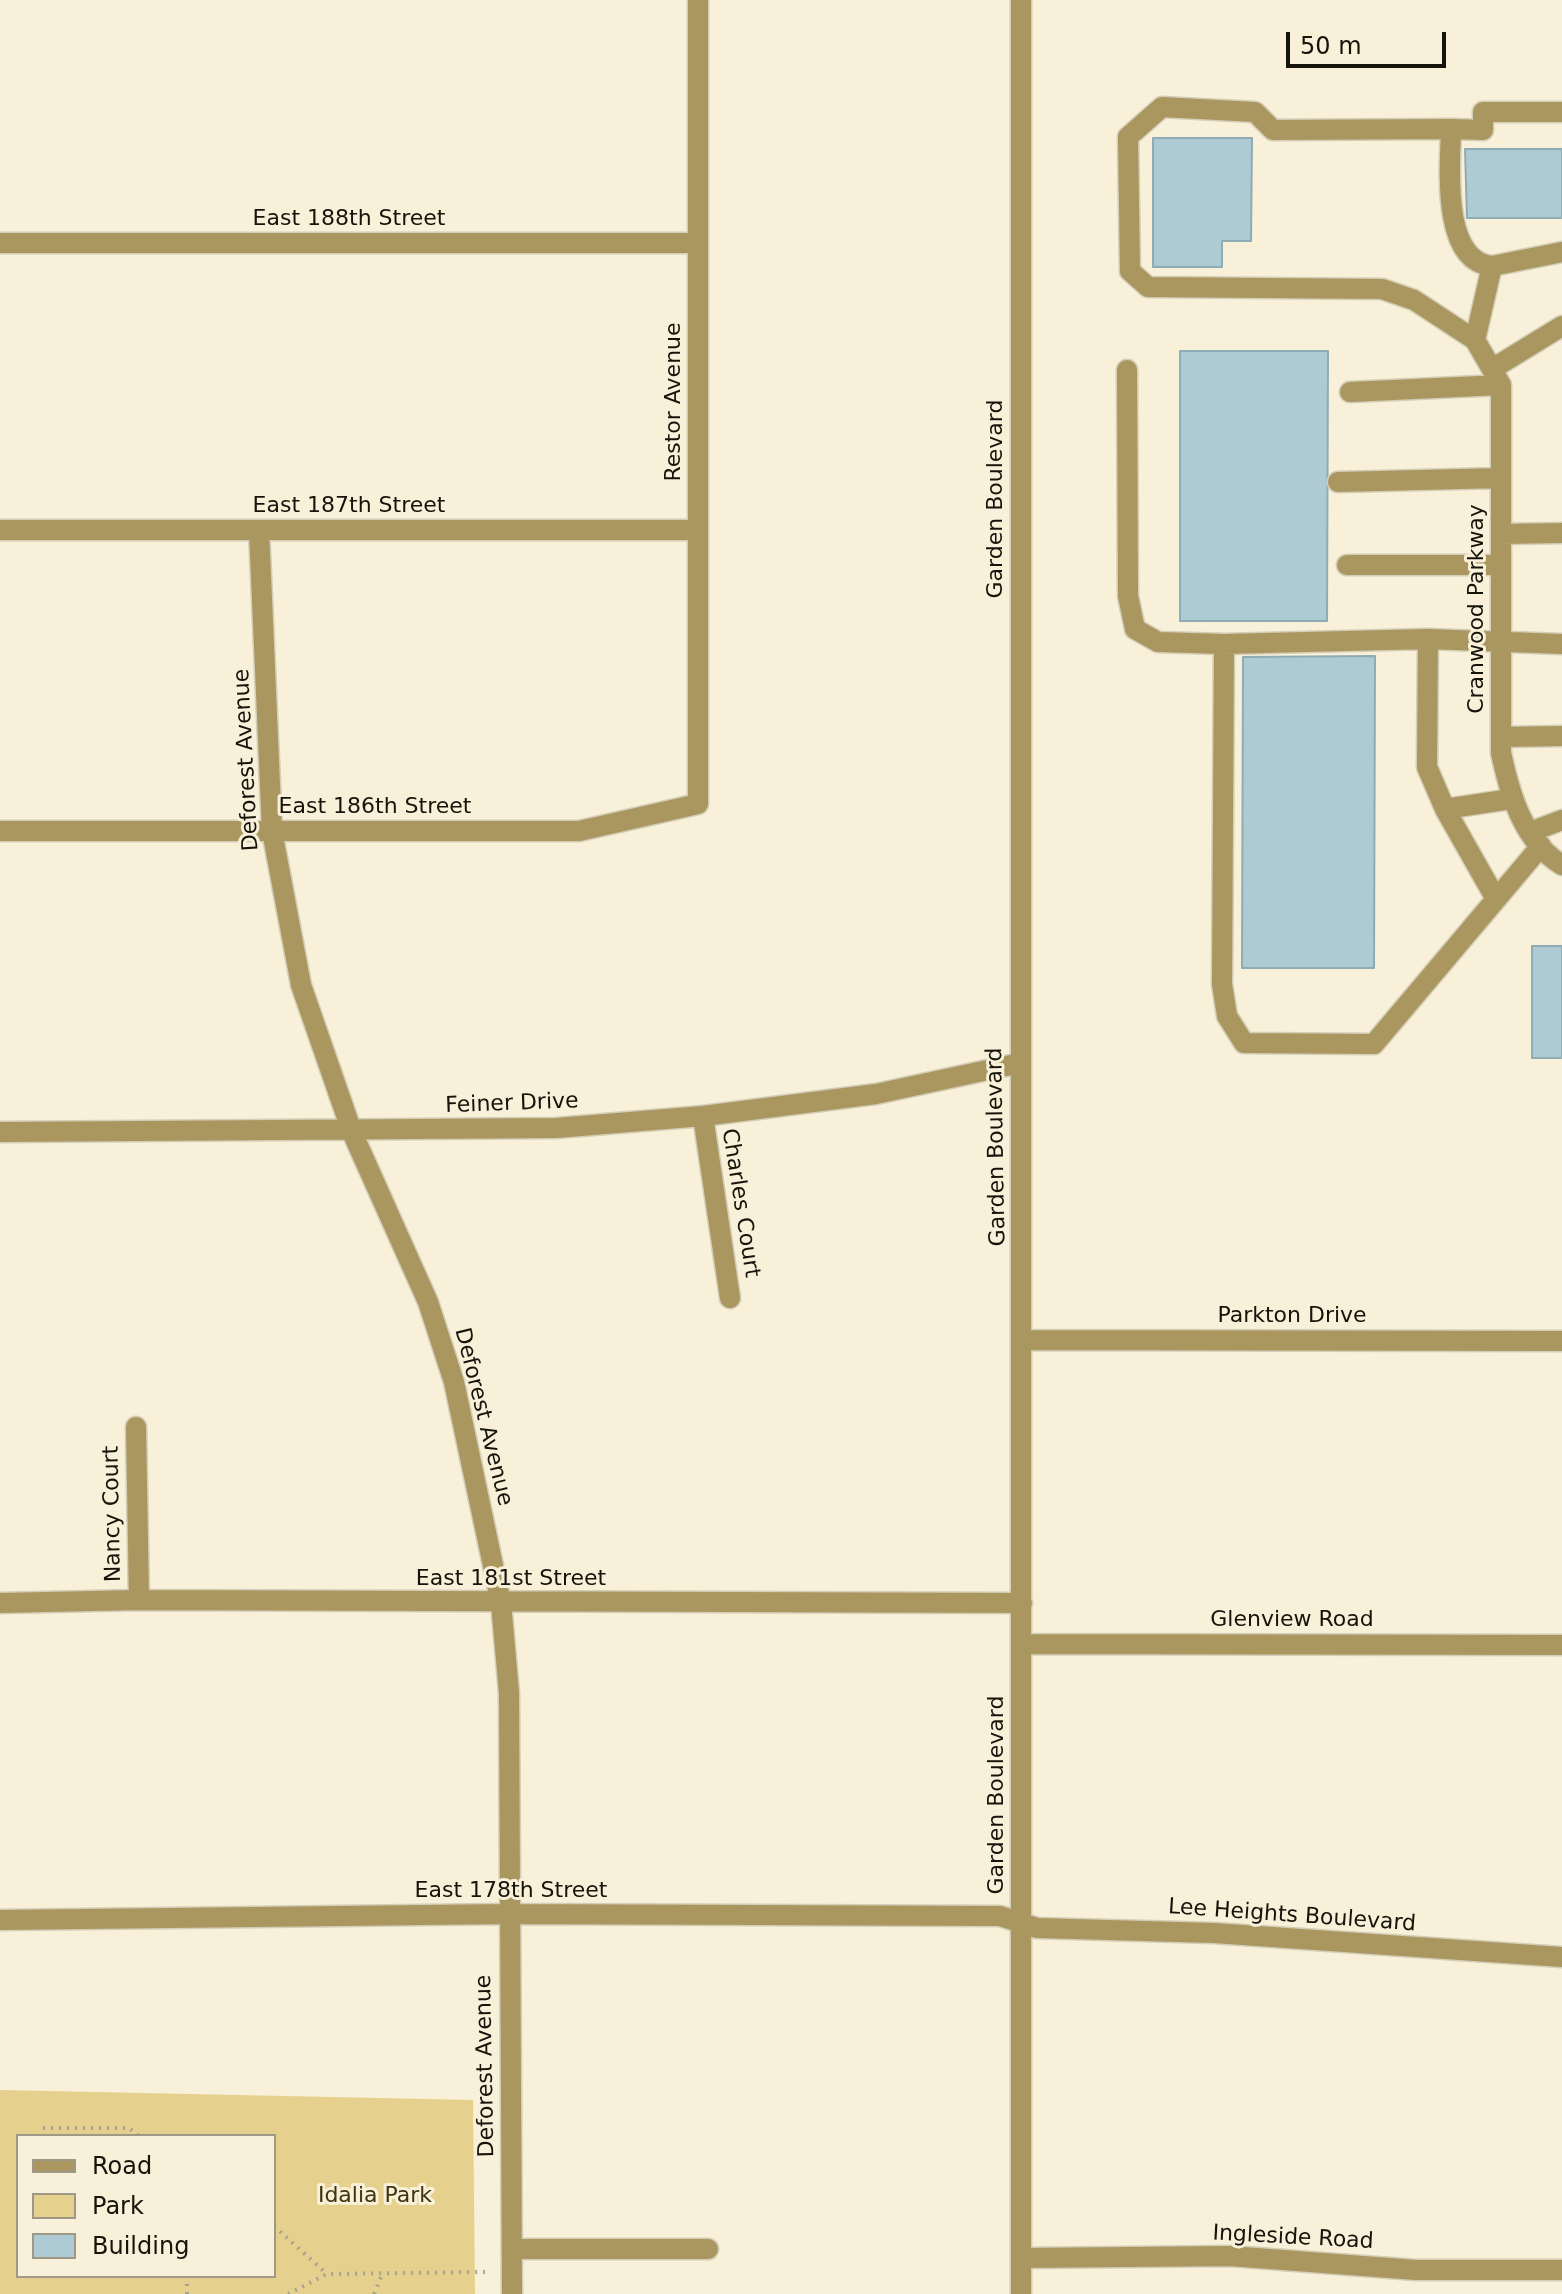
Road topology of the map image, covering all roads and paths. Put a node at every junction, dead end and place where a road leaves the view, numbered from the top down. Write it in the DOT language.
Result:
graph roads {
  1 [pos="698,0"];
  2 [pos="1021,0"];
  3 [pos="1562,112"];
  4 [pos="1451,129"];
  5 [pos="0,243"];
  6 [pos="698,243"];
  7 [pos="1562,252"];
  8 [pos="1492,266"];
  9 [pos="1562,326"];
  10 [pos="1475,340"];
  11 [pos="1127,370"];
  12 [pos="1497,377"];
  13 [pos="1350,392"];
  14 [pos="1501,478"];
  15 [pos="1338,482"];
  16 [pos="0,530"];
  17 [pos="259,530"];
  18 [pos="698,530"];
  19 [pos="1562,533"];
  20 [pos="1501,534"];
  21 [pos="1347,565"];
  22 [pos="1501,565"];
  23 [pos="1428,639"];
  24 [pos="1224,644"];
  25 [pos="1501,644"];
  26 [pos="1562,644"];
  27 [pos="1562,736"];
  28 [pos="1501,737"];
  29 [pos="1511,799"];
  30 [pos="698,804"];
  31 [pos="1445,809"];
  32 [pos="1562,820"];
  33 [pos="0,831"];
  34 [pos="272,831"];
  35 [pos="1535,839"];
  36 [pos="1562,865"];
  37 [pos="1496,899"];
  38 [pos="1020,1063"];
  39 [pos="703,1116"];
  40 [pos="0,1132"];
  41 [pos="352,1132"];
  42 [pos="730,1298"];
  43 [pos="1023,1340"];
  44 [pos="1562,1341"];
  45 [pos="136,1427"];
  46 [pos="139,1600"];
  47 [pos="0,1603"];
  48 [pos="501,1603"];
  49 [pos="1022,1603"];
  50 [pos="1022,1644"];
  51 [pos="1562,1645"];
  52 [pos="508,1914"];
  53 [pos="0,1920"];
  54 [pos="1020,1923"];
  55 [pos="1562,1957"];
  56 [pos="43,2128"];
  57 [pos="136,2134"];
  58 [pos="276,2228"];
  59 [pos="513,2249"];
  60 [pos="708,2249"];
  61 [pos="1022,2258"];
  62 [pos="1562,2270"];
  63 [pos="383,2272"];
  64 [pos="485,2272"];
  65 [pos="327,2274"];
  66 [pos="288,2294"];
  67 [pos="374,2294"];
  68 [pos="512,2294"];
  69 [pos="1021,2294"];
  1 -- 6 [label="street, Restor Avenue"];
  2 -- 38 [label="street, Garden Boulevard"];
  3 -- 4 [label="street"];
  4 -- 8 [label="street"];
  4 -- 10 [label="street"];
  5 -- 6 [label="street, East 188th Street"];
  6 -- 18 [label="street, Restor Avenue"];
  7 -- 8 [label="street"];
  8 -- 10 [label="street"];
  9 -- 12 [label="street"];
  10 -- 12 [label="street"];
  11 -- 24 [label="street"];
  12 -- 13 [label="street"];
  12 -- 14 [label="street, Cranwood Parkway"];
  14 -- 15 [label="street"];
  14 -- 20 [label="street, Cranwood Parkway"];
  16 -- 17 [label="street, East 187th Street"];
  17 -- 18 [label="street, East 187th Street"];
  17 -- 34 [label="street, Deforest Avenue"];
  18 -- 30 [label="street, Restor Avenue"];
  19 -- 20 [label="street"];
  20 -- 22 [label="street, Cranwood Parkway"];
  21 -- 22 [label="street"];
  22 -- 25 [label="street, Cranwood Parkway"];
  23 -- 24 [label="street"];
  23 -- 25 [label="street"];
  23 -- 31 [label="street"];
  24 -- 37 [label="street"];
  25 -- 26 [label="street"];
  25 -- 28 [label="street, Cranwood Parkway"];
  27 -- 28 [label="street"];
  28 -- 29 [label="street, Cranwood Parkway"];
  29 -- 31 [label="street"];
  29 -- 35 [label="street, Cranwood Parkway"];
  30 -- 34 [label="street, East 186th Street"];
  31 -- 37 [label="street"];
  32 -- 35 [label="street"];
  33 -- 34 [label="street, East 186th Street"];
  34 -- 41 [label="street, Deforest Avenue"];
  35 -- 36 [label="street, Cranwood Parkway"];
  35 -- 37 [label="street"];
  38 -- 39 [label="street, Feiner Drive"];
  38 -- 43 [label="street, Garden Boulevard"];
  39 -- 41 [label="street, Feiner Drive"];
  39 -- 42 [label="street, Charles Court"];
  40 -- 41 [label="street, Feiner Drive"];
  41 -- 48 [label="street, Deforest Avenue"];
  43 -- 44 [label="street, Parkton Drive"];
  43 -- 49 [label="street, Garden Boulevard"];
  45 -- 46 [label="street, Nancy Court"];
  46 -- 47 [label="street, East 181st Street"];
  46 -- 48 [label="street, East 181st Street"];
  48 -- 49 [label="street, East 181st Street"];
  48 -- 52 [label="street, Deforest Avenue"];
  49 -- 50 [label="street, Garden Boulevard"];
  50 -- 51 [label="street, Glenview Road"];
  50 -- 54 [label="street, Garden Boulevard"];
  52 -- 53 [label="street, East 178th Street"];
  52 -- 54 [label="street, East 178th Street"];
  52 -- 59 [label="street, Deforest Avenue"];
  54 -- 55 [label="street, Lee Heights Boulevard"];
  54 -- 61 [label="street, Garden Boulevard"];
  56 -- 57 [label="path"];
  58 -- 65 [label="path"];
  59 -- 60 [label="street"];
  59 -- 68 [label="street, Deforest Avenue"];
  61 -- 62 [label="street, Ingleside Road"];
  61 -- 69 [label="street, Garden Boulevard"];
  63 -- 64 [label="path"];
  63 -- 65 [label="path"];
  63 -- 67 [label="path"];
  65 -- 66 [label="path"];
}
